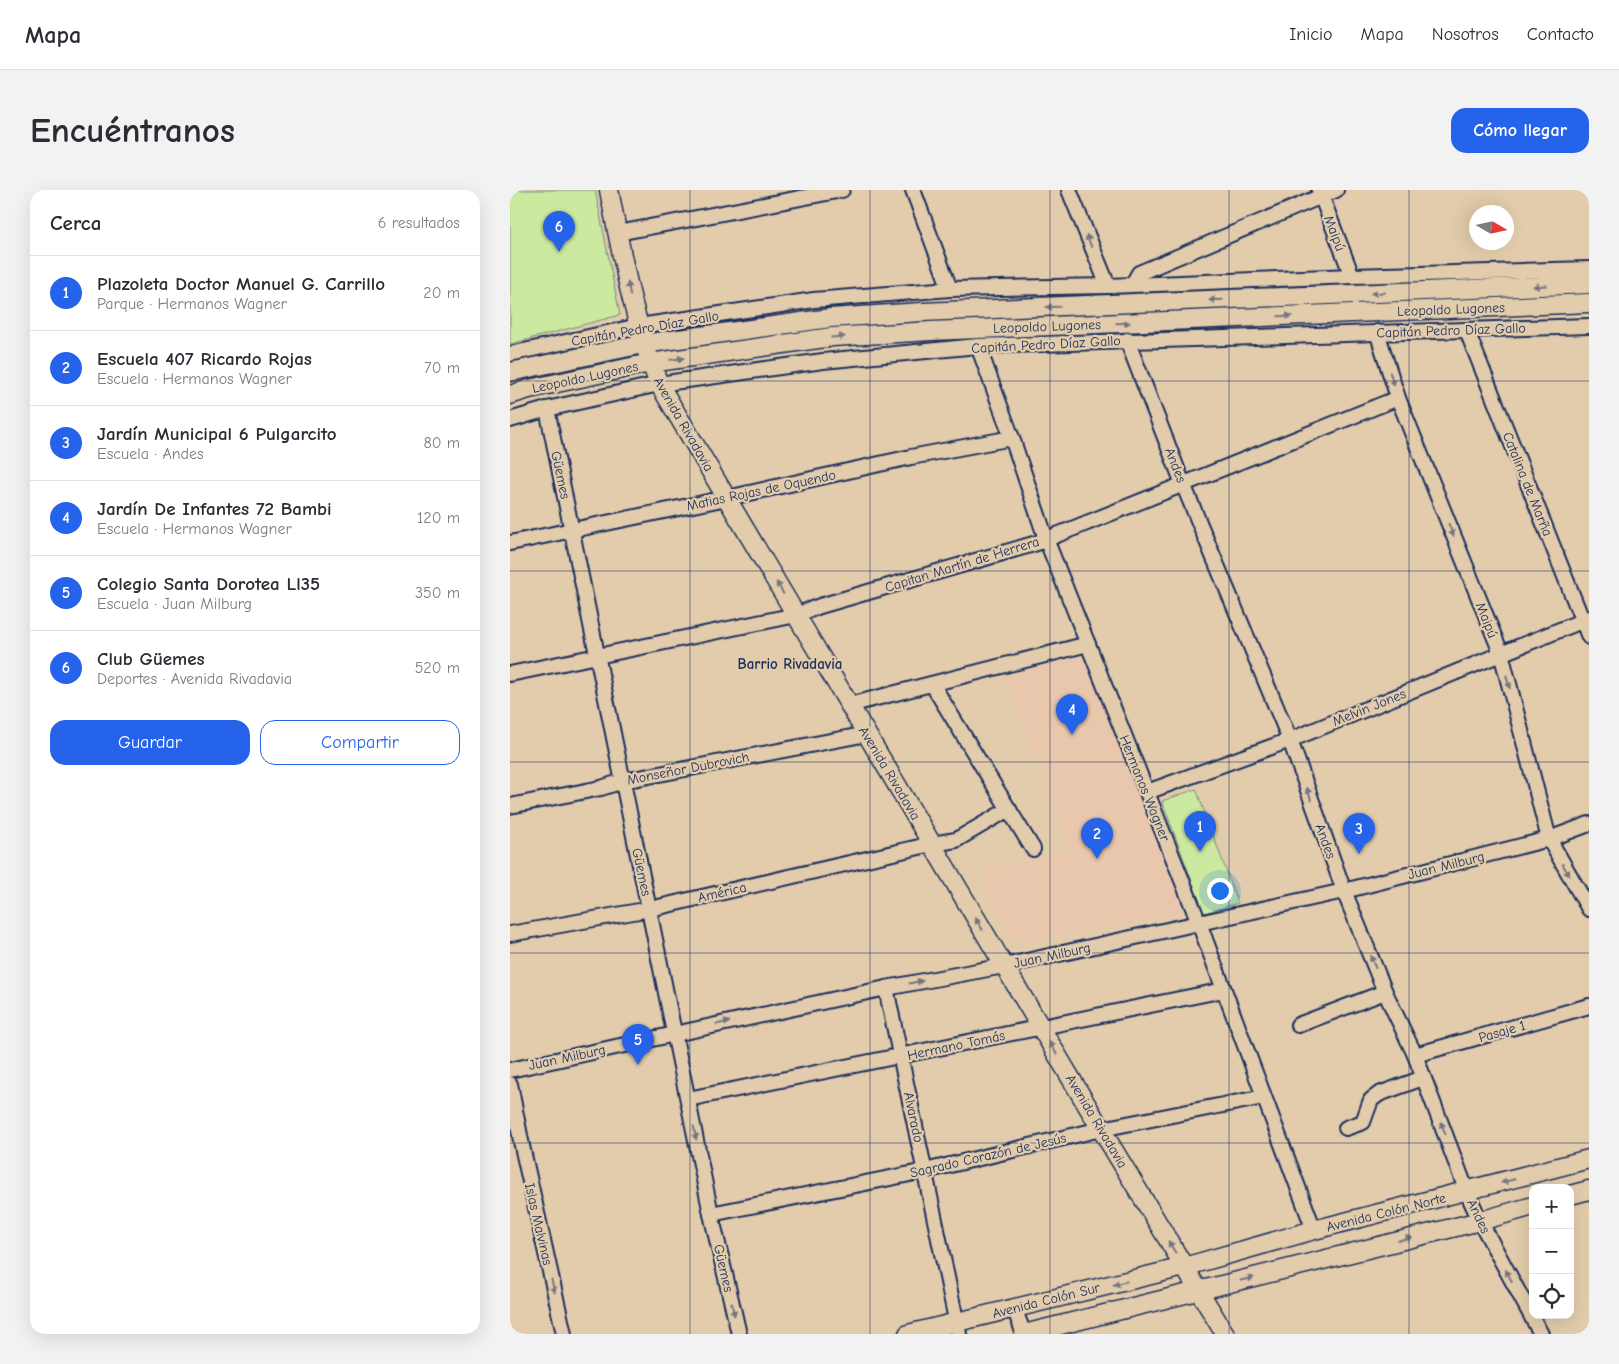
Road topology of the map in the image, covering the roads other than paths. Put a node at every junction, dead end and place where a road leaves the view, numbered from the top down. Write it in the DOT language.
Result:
graph roads {
  1 [pos="609,190"];
  2 [pos="842,190"];
  3 [pos="913,190"];
  4 [pos="1069,190"];
  5 [pos="1336,190"];
  6 [pos="1320,193"];
  7 [pos="618,233"];
  8 [pos="1589,269"];
  9 [pos="1352,276"];
  10 [pos="1589,284"];
  11 [pos="1132,285"];
  12 [pos="1108,286"];
  13 [pos="950,289"];
  14 [pos="1589,303"];
  15 [pos="639,326"];
  16 [pos="1589,326"];
  17 [pos="1467,331"];
  18 [pos="1377,332"];
  19 [pos="1128,340"];
  20 [pos="643,344"];
  21 [pos="978,346"];
  22 [pos="510,354"];
  23 [pos="650,363"];
  24 [pos="510,372"];
  25 [pos="659,384"];
  26 [pos="510,395"];
  27 [pos="1398,398"];
  28 [pos="547,409"];
  29 [pos="510,420"];
  30 [pos="1012,438"];
  31 [pos="1183,484"];
  32 [pos="727,498"];
  33 [pos="572,530"];
  34 [pos="1046,539"];
  35 [pos="510,543"];
  36 [pos="796,615"];
  37 [pos="1586,619"];
  38 [pos="1589,637"];
  39 [pos="1088,644"];
  40 [pos="1500,653"];
  41 [pos="598,656"];
  42 [pos="510,674"];
  43 [pos="932,684"];
  44 [pos="849,705"];
  45 [pos="867,734"];
  46 [pos="1290,740"];
  47 [pos="623,780"];
  48 [pos="1147,792"];
  49 [pos="510,806"];
  50 [pos="1009,809"];
  51 [pos="1589,824"];
  52 [pos="1549,839"];
  53 [pos="932,844"];
  54 [pos="1033,849"];
  55 [pos="1344,891"];
  56 [pos="650,908"];
  57 [pos="1589,909"];
  58 [pos="1199,923"];
  59 [pos="510,934"];
  60 [pos="1004,966"];
  61 [pos="886,988"];
  62 [pos="1224,990"];
  63 [pos="1386,992"];
  64 [pos="1589,1006"];
  65 [pos="1298,1025"];
  66 [pos="1041,1028"];
  67 [pos="675,1034"];
  68 [pos="1415,1055"];
  69 [pos="901,1057"];
  70 [pos="510,1070"];
  71 [pos="1424,1078"];
  72 [pos="510,1084"];
  73 [pos="1264,1097"];
  74 [pos="688,1099"];
  75 [pos="514,1126"];
  76 [pos="1101,1128"];
  77 [pos="1346,1128"];
  78 [pos="516,1150"];
  79 [pos="1589,1159"];
  80 [pos="925,1170"];
  81 [pos="1589,1190"];
  82 [pos="1467,1192"];
  83 [pos="1574,1194"];
  84 [pos="1529,1207"];
  85 [pos="711,1214"];
  86 [pos="1480,1220"];
  87 [pos="1314,1230"];
  88 [pos="1184,1267"];
  89 [pos="1200,1291"];
  90 [pos="1014,1308"];
  91 [pos="958,1328"];
  92 [pos="564,1334"];
  93 [pos="739,1334"];
  94 [pos="908,1334"];
  95 [pos="1024,1334"];
  96 [pos="1224,1334"];
  97 [pos="1541,1334"];
  1 -- 7 [label="main road, Avenida Rivadavia"];
  2 -- 7 [label="street"];
  3 -- 13 [label="street"];
  12 -- 4 [label="street, one-way"];
  5 -- 6 [label="street"];
  6 -- 9 [label="street, Maipú"];
  6 -- 11 [label="street"];
  15 -- 7 [label="main road, Avenida Rivadavia, one-way"];
  8 -- 9 [label="street, Capitán Pedro Díaz Gallo"];
  9 -- 11 [label="street, Capitán Pedro Díaz Gallo"];
  10 -- 20 [label="main road, Leopoldo Lugones, one-way"];
  11 -- 12 [label="street, Capitán Pedro Díaz Gallo"];
  12 -- 13 [label="street, Capitán Pedro Díaz Gallo"];
  13 -- 15 [label="street, Capitán Pedro Díaz Gallo"];
  23 -- 14 [label="main road, Leopoldo Lugones, one-way"];
  15 -- 20 [label="main road, Avenida Rivadavia"];
  15 -- 22 [label="street, Capitán Pedro Díaz Gallo"];
  16 -- 17 [label="street, Capitán Pedro Díaz Gallo"];
  17 -- 18 [label="street, Capitán Pedro Díaz Gallo"];
  17 -- 37 [label="street, Catalina de Marña"];
  18 -- 19 [label="street, Capitán Pedro Díaz Gallo"];
  18 -- 27 [label="street, Maipú, one-way"];
  19 -- 21 [label="street, Capitán Pedro Díaz Gallo"];
  19 -- 31 [label="street, Andes"];
  20 -- 23 [label="main road, Avenida Rivadavia"];
  20 -- 24 [label="main road, Leopoldo Lugones"];
  21 -- 25 [label="street, Capitán Pedro Díaz Gallo"];
  21 -- 30 [label="street, Hermanos Wagner"];
  23 -- 25 [label="main road, Avenida Rivadavia"];
  23 -- 26 [label="main road, Leopoldo Lugones"];
  25 -- 28 [label="street, Capitán Pedro Díaz Gallo"];
  25 -- 32 [label="main road, Avenida Rivadavia"];
  27 -- 31 [label="street, Capitan Martín de Herrera"];
  27 -- 40 [label="street, Maipú, one-way"];
  28 -- 29 [label="street, Capitán Pedro Díaz Gallo"];
  28 -- 33 [label="street, Güemes"];
  30 -- 32 [label="street, Matias Rojas de Oquendo"];
  30 -- 34 [label="street, Hermanos Wagner"];
  31 -- 34 [label="street, Capitan Martín de Herrera"];
  31 -- 46 [label="street, Andes"];
  32 -- 33 [label="street, Matias Rojas de Oquendo"];
  36 -- 32 [label="main road, Avenida Rivadavia, one-way"];
  33 -- 35 [label="street, Matias Rojas de Oquendo"];
  33 -- 41 [label="street, Güemes"];
  34 -- 36 [label="street, Capitan Martín de Herrera"];
  34 -- 39 [label="street, Hermanos Wagner"];
  36 -- 41 [label="street, Capitan Martín de Herrera"];
  36 -- 44 [label="main road, Avenida Rivadavia"];
  37 -- 38 [label="street, Catalina de Marña"];
  37 -- 40 [label="street, Melvin Jones"];
  39 -- 43 [label="street"];
  39 -- 48 [label="street, Hermanos Wagner"];
  40 -- 46 [label="street, Melvin Jones"];
  40 -- 52 [label="street, Maipú, one-way"];
  41 -- 42 [label="street, Capitan Martín de Herrera"];
  41 -- 47 [label="street, Güemes"];
  43 -- 44 [label="street"];
  43 -- 50 [label="street"];
  44 -- 45 [label="main road, Avenida Rivadavia"];
  45 -- 47 [label="street, Monseñor Dubrovich"];
  45 -- 53 [label="main road, Avenida Rivadavia"];
  46 -- 48 [label="street, Melvin Jones"];
  55 -- 46 [label="street, Andes, one-way"];
  47 -- 49 [label="street, Monseñor Dubrovich"];
  47 -- 56 [label="street, Güemes"];
  48 -- 58 [label="street, Hermanos Wagner"];
  50 -- 53 [label="street"];
  50 -- 54 [label="street"];
  51 -- 52 [label="street, Juan Milburg"];
  52 -- 55 [label="street, Juan Milburg"];
  52 -- 57 [label="street, Maipú, one-way"];
  53 -- 56 [label="street, América"];
  60 -- 53 [label="main road, Avenida Rivadavia, one-way"];
  55 -- 58 [label="street, Juan Milburg"];
  63 -- 55 [label="street, Andes, one-way"];
  56 -- 59 [label="street, América"];
  56 -- 67 [label="street, Güemes"];
  58 -- 60 [label="street, Juan Milburg"];
  58 -- 62 [label="street, Hermanos Wagner"];
  61 -- 60 [label="street, Juan Milburg, one-way"];
  60 -- 66 [label="main road, Avenida Rivadavia"];
  67 -- 61 [label="street, Juan Milburg, one-way"];
  61 -- 69 [label="street, Alvarado"];
  62 -- 66 [label="street, Hermano Tomás"];
  62 -- 73 [label="street, Hermanos Wagner"];
  63 -- 65 [label="street"];
  63 -- 68 [label="street, Andes"];
  64 -- 68 [label="street, Pasaje 1"];
  66 -- 69 [label="street, Hermano Tomás"];
  76 -- 66 [label="main road, Avenida Rivadavia, one-way"];
  67 -- 70 [label="street, Juan Milburg"];
  67 -- 74 [label="street, Güemes"];
  68 -- 71 [label="street, Andes"];
  69 -- 74 [label="street, Hermano Tomás"];
  69 -- 80 [label="street, Alvarado"];
  71 -- 77 [label="street"];
  82 -- 71 [label="street, Andes, one-way"];
  72 -- 75 [label="street, Islas Malvinas"];
  73 -- 76 [label="street, Sagrado Corazón de Jesús"];
  73 -- 87 [label="street, Hermanos Wagner"];
  74 -- 85 [label="street, Güemes, one-way"];
  75 -- 78 [label="street, Islas Malvinas"];
  76 -- 80 [label="street, Sagrado Corazón de Jesús"];
  88 -- 76 [label="main road, Avenida Rivadavia, one-way"];
  78 -- 92 [label="street, Islas Malvinas, one-way"];
  79 -- 82 [label="main road, Avenida Colón Norte, one-way"];
  80 -- 85 [label="street, Sagrado Corazón de Jesús"];
  80 -- 91 [label="street, Alvarado"];
  81 -- 83 [label="main road"];
  82 -- 86 [label="street, Andes"];
  82 -- 87 [label="main road, Avenida Colón Norte"];
  84 -- 86 [label="main road"];
  85 -- 93 [label="street, Güemes, one-way"];
  89 -- 86 [label="main road, one-way"];
  97 -- 86 [label="street, Andes, one-way"];
  87 -- 88 [label="main road, Avenida Colón Norte"];
  88 -- 89 [label="main road, Avenida Rivadavia"];
  88 -- 90 [label="main road, Avenida Colón Sur, one-way"];
  89 -- 95 [label="main road, Avenida Colón Sur"];
  89 -- 96 [label="main road, Avenida Rivadavia"];
  90 -- 91 [label="main road, Avenida Colón Sur"];
  90 -- 95 [label="street"];
  91 -- 94 [label="main road, Avenida Colón Sur"];
}
